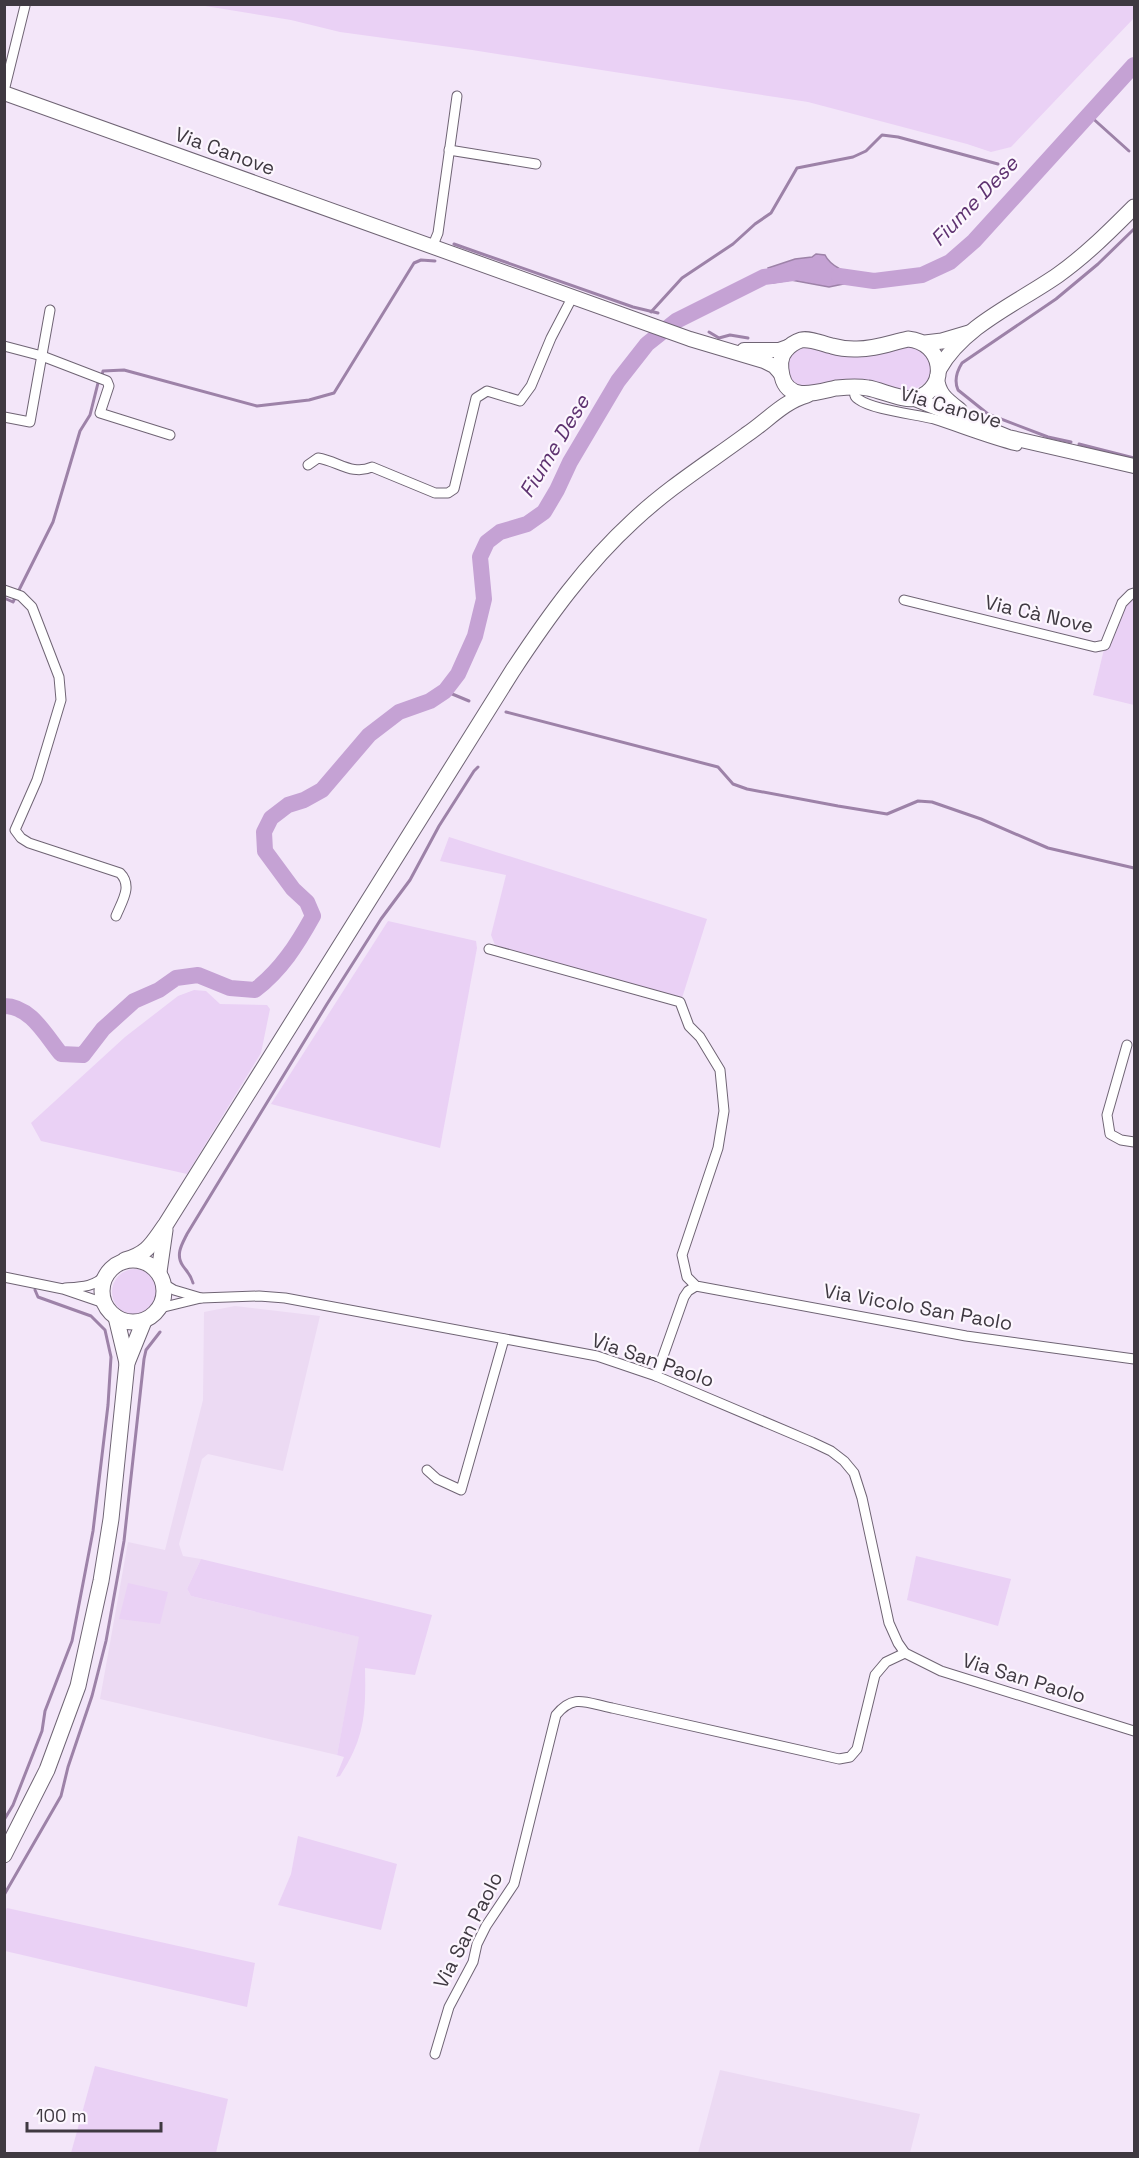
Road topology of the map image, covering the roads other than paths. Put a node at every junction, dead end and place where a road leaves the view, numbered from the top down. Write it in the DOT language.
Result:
graph roads {
  1 [pos="25,6"];
  2 [pos="4,92"];
  3 [pos="456,96"];
  4 [pos="449,150"];
  5 [pos="536,164"];
  6 [pos="1134,207"];
  7 [pos="433,245"];
  8 [pos="573,296"];
  9 [pos="50,310"];
  10 [pos="972,332"];
  11 [pos="925,343"];
  12 [pos="4,346"];
  13 [pos="790,346"];
  14 [pos="721,350"];
  15 [pos="42,356"];
  16 [pos="938,373"];
  17 [pos="782,377"];
  18 [pos="855,387"];
  19 [pos="807,395"];
  20 [pos="915,399"];
  21 [pos="4,417"];
  22 [pos="986,428"];
  23 [pos="171,435"];
  24 [pos="746,436"];
  25 [pos="1048,453"];
  26 [pos="308,465"];
  27 [pos="1134,466"];
  28 [pos="13,593"];
  29 [pos="1134,593"];
  30 [pos="904,600"];
  31 [pos="116,916"];
  32 [pos="489,949"];
  33 [pos="1127,1045"];
  34 [pos="1134,1143"];
  35 [pos="166,1224"];
  36 [pos="125,1260"];
  37 [pos="106,1275"];
  38 [pos="4,1277"];
  39 [pos="161,1278"];
  40 [pos="696,1286"];
  41 [pos="63,1289"];
  42 [pos="201,1298"];
  43 [pos="104,1303"];
  44 [pos="160,1308"];
  45 [pos="116,1317"];
  46 [pos="144,1321"];
  47 [pos="504,1339"];
  48 [pos="1134,1359"];
  49 [pos="127,1363"];
  50 [pos="656,1376"];
  51 [pos="427,1470"];
  52 [pos="905,1653"];
  53 [pos="1134,1731"];
  54 [pos="4,1855"];
  55 [pos="435,2054"];
  1 -- 2 [label="street, Via Canove"];
  2 -- 7 [label="street, Via Canove"];
  3 -- 4 [label="street"];
  4 -- 5 [label="street"];
  4 -- 7 [label="street"];
  6 -- 10 [label="main road"];
  7 -- 8 [label="street, Via Canove"];
  8 -- 14 [label="street, Via Canove"];
  8 -- 26 [label="street"];
  9 -- 15 [label="street"];
  10 -- 11 [label="main road"];
  10 -- 16 [label="main road"];
  11 -- 13 [label="main road"];
  11 -- 16 [label="main road"];
  12 -- 15 [label="street"];
  13 -- 14 [label="street, Via Canove"];
  13 -- 17 [label="main road"];
  14 -- 17 [label="street, Via Canove"];
  15 -- 21 [label="street"];
  15 -- 23 [label="street"];
  16 -- 20 [label="main road"];
  16 -- 22 [label="street, Via Canove"];
  17 -- 19 [label="main road"];
  17 -- 24 [label="main road"];
  18 -- 19 [label="main road"];
  18 -- 20 [label="main road"];
  18 -- 25 [label="street, Via Canove"];
  19 -- 24 [label="main road"];
  20 -- 22 [label="street, Via Canove"];
  22 -- 27 [label="street, Via Canove"];
  24 -- 35 [label="main road"];
  28 -- 31 [label="street"];
  29 -- 30 [label="street, Via Cà Nove"];
  32 -- 40 [label="street"];
  33 -- 34 [label="street"];
  35 -- 36 [label="main road"];
  35 -- 39 [label="main road"];
  36 -- 37 [label="main road"];
  36 -- 39 [label="main road"];
  37 -- 41 [label="street"];
  37 -- 43 [label="main road"];
  38 -- 41 [label="street"];
  39 -- 42 [label="street, Via San Paolo"];
  39 -- 44 [label="main road"];
  40 -- 48 [label="street, Via Vicolo San Paolo"];
  40 -- 50 [label="street"];
  41 -- 43 [label="street"];
  42 -- 44 [label="street, Via San Paolo"];
  42 -- 47 [label="street, Via San Paolo"];
  43 -- 45 [label="main road"];
  44 -- 46 [label="main road"];
  45 -- 46 [label="main road"];
  45 -- 49 [label="main road"];
  46 -- 49 [label="main road"];
  47 -- 50 [label="street, Via San Paolo"];
  47 -- 51 [label="street"];
  49 -- 54 [label="main road"];
  50 -- 52 [label="street, Via San Paolo"];
  52 -- 53 [label="street, Via San Paolo"];
  52 -- 55 [label="street, Via San Paolo"];
}
